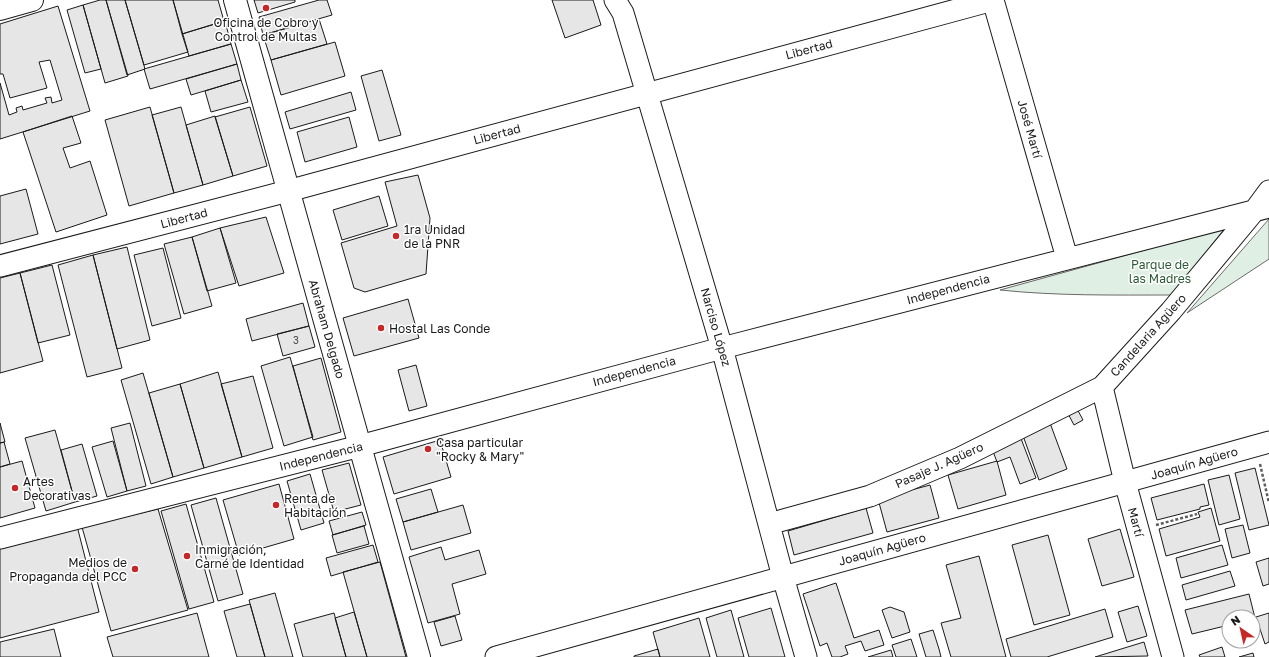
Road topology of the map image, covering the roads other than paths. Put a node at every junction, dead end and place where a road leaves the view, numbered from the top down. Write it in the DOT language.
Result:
graph roads {
  1 [pos="32,0"];
  2 [pos="235,0"];
  3 [pos="615,0"];
  4 [pos="993,0"];
  5 [pos="0,9"];
  6 [pos="647,93"];
  7 [pos="288,191"];
  8 [pos="1269,191"];
  9 [pos="1262,208"];
  10 [pos="1067,258"];
  11 [pos="0,266"];
  12 [pos="722,348"];
  13 [pos="1102,387"];
  14 [pos="1262,444"];
  15 [pos="360,446"];
  16 [pos="1125,482"];
  17 [pos="769,524"];
  18 [pos="0,538"];
  19 [pos="783,577"];
  20 [pos="419,657"];
  21 [pos="496,657"];
  22 [pos="806,657"];
  23 [pos="1173,657"];
  1 -- 5 [label="main road"];
  2 -- 7 [label="main road, Abraham Delgado"];
  3 -- 6 [label="street, Narciso López"];
  4 -- 6 [label="street, Libertad"];
  4 -- 10 [label="street, José Martí"];
  6 -- 7 [label="street, Libertad"];
  6 -- 12 [label="street, Narciso López"];
  7 -- 11 [label="street, Libertad"];
  7 -- 15 [label="main road, Abraham Delgado"];
  8 -- 9 [label="street, Candelaria Agüero"];
  9 -- 10 [label="street, Independencia"];
  9 -- 13 [label="street, Candelaria Agüero"];
  10 -- 12 [label="street, Independencia"];
  12 -- 15 [label="street, Independencia"];
  12 -- 17 [label="street, Narciso López"];
  13 -- 16 [label="street, Martí"];
  13 -- 17 [label="street, Pasaje J. Agüero"];
  14 -- 16 [label="street, Joaquín Agüero"];
  15 -- 18 [label="street, Independencia"];
  15 -- 20 [label="main road, Abraham Delgado"];
  16 -- 19 [label="street, Joaquín Agüero"];
  16 -- 23 [label="street, Martí"];
  17 -- 19 [label="street, Narciso López"];
  19 -- 21 [label="street, Joaquín Agüero"];
  19 -- 22 [label="street, Narciso López"];
}
